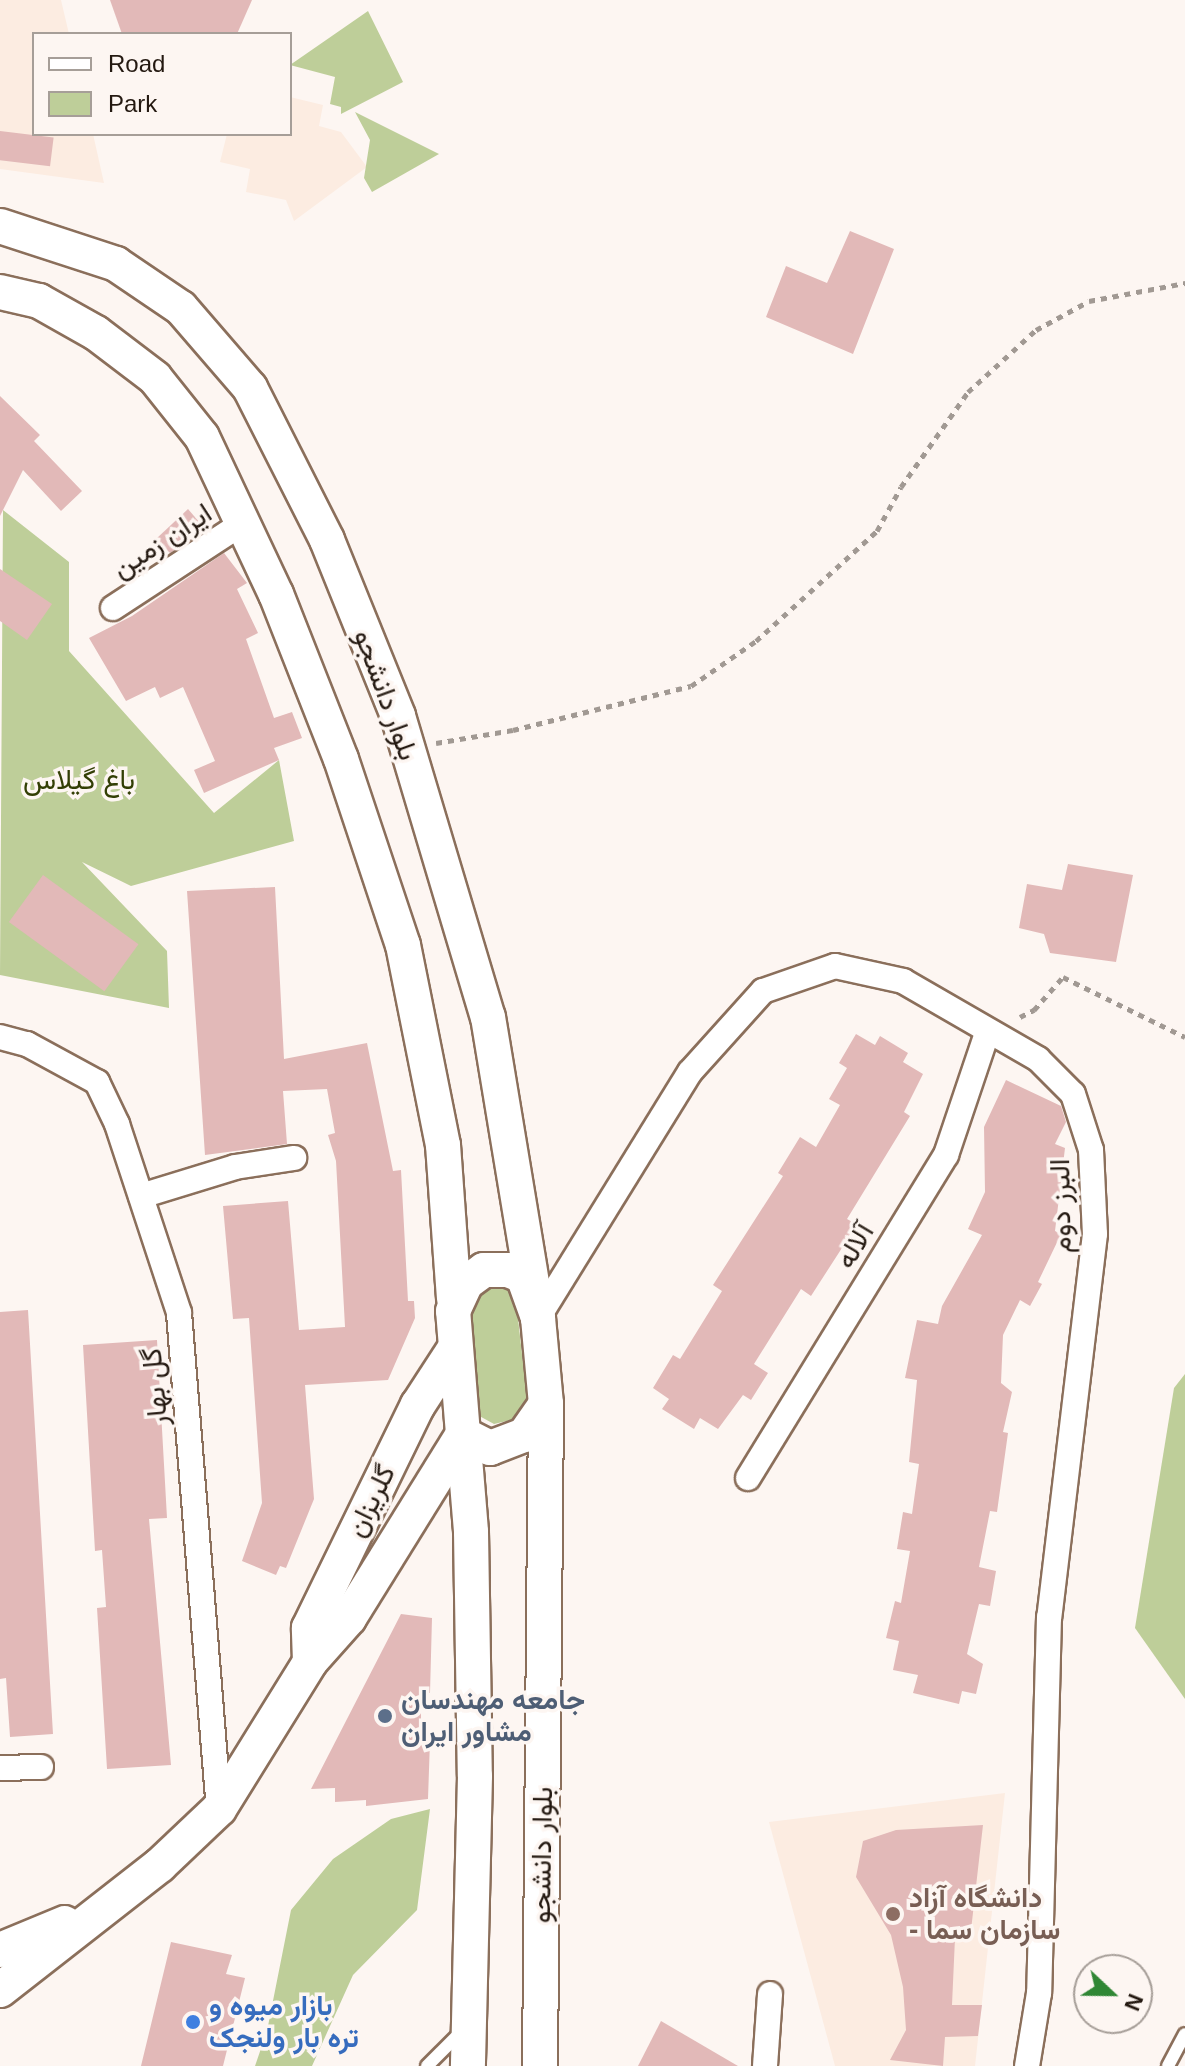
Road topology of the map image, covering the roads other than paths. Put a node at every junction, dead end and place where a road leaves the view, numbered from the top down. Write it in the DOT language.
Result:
graph roads {
  1 [pos="0,226"];
  2 [pos="0,292"];
  3 [pos="243,523"];
  4 [pos="113,608"];
  5 [pos="987,1033"];
  6 [pos="0,1037"];
  7 [pos="294,1158"];
  8 [pos="141,1196"];
  9 [pos="454,1299"];
  10 [pos="538,1318"];
  11 [pos="455,1348"];
  12 [pos="546,1404"];
  13 [pos="463,1434"];
  14 [pos="748,1478"];
  15 [pos="310,1662"];
  16 [pos="41,1767"];
  17 [pos="0,1768"];
  18 [pos="219,1809"];
  19 [pos="105,1905"];
  20 [pos="0,1950"];
  21 [pos="0,1990"];
  22 [pos="770,1994"];
  23 [pos="469,2025"];
  24 [pos="1185,2034"];
  25 [pos="1035,2064"];
  26 [pos="427,2066"];
  27 [pos="468,2066"];
  28 [pos="540,2066"];
  29 [pos="765,2066"];
  30 [pos="1168,2066"];
  1 -- 10 [label="main road, بلوار دانشجو"];
  2 -- 3 [label="main road"];
  3 -- 4 [label="street, ایران زمین"];
  3 -- 9 [label="main road"];
  5 -- 10 [label="street, البرز دوم"];
  5 -- 14 [label="street, آلاله"];
  5 -- 25 [label="street, البرز دوم"];
  6 -- 8 [label="street, گل بهار"];
  7 -- 8 [label="street"];
  8 -- 18 [label="street, گل بهار"];
  9 -- 10 [label="main road"];
  9 -- 11 [label="main road"];
  10 -- 12 [label="main road, بلوار دانشجو"];
  11 -- 13 [label="main road"];
  11 -- 15 [label="main road, گلریزان"];
  12 -- 13 [label="main road"];
  12 -- 28 [label="main road, بلوار دانشجو"];
  13 -- 15 [label="main road, گلریزان"];
  13 -- 23 [label="main road"];
  15 -- 18 [label="main road, گلریزان"];
  16 -- 17 [label="street"];
  18 -- 19 [label="main road, گلریزان"];
  19 -- 20 [label="main road, گلریزان"];
  19 -- 21 [label="main road, گلریزان"];
  22 -- 29 [label="street"];
  23 -- 26 [label="lane"];
  23 -- 27 [label="main road"];
  24 -- 30 [label="lane"];
}
